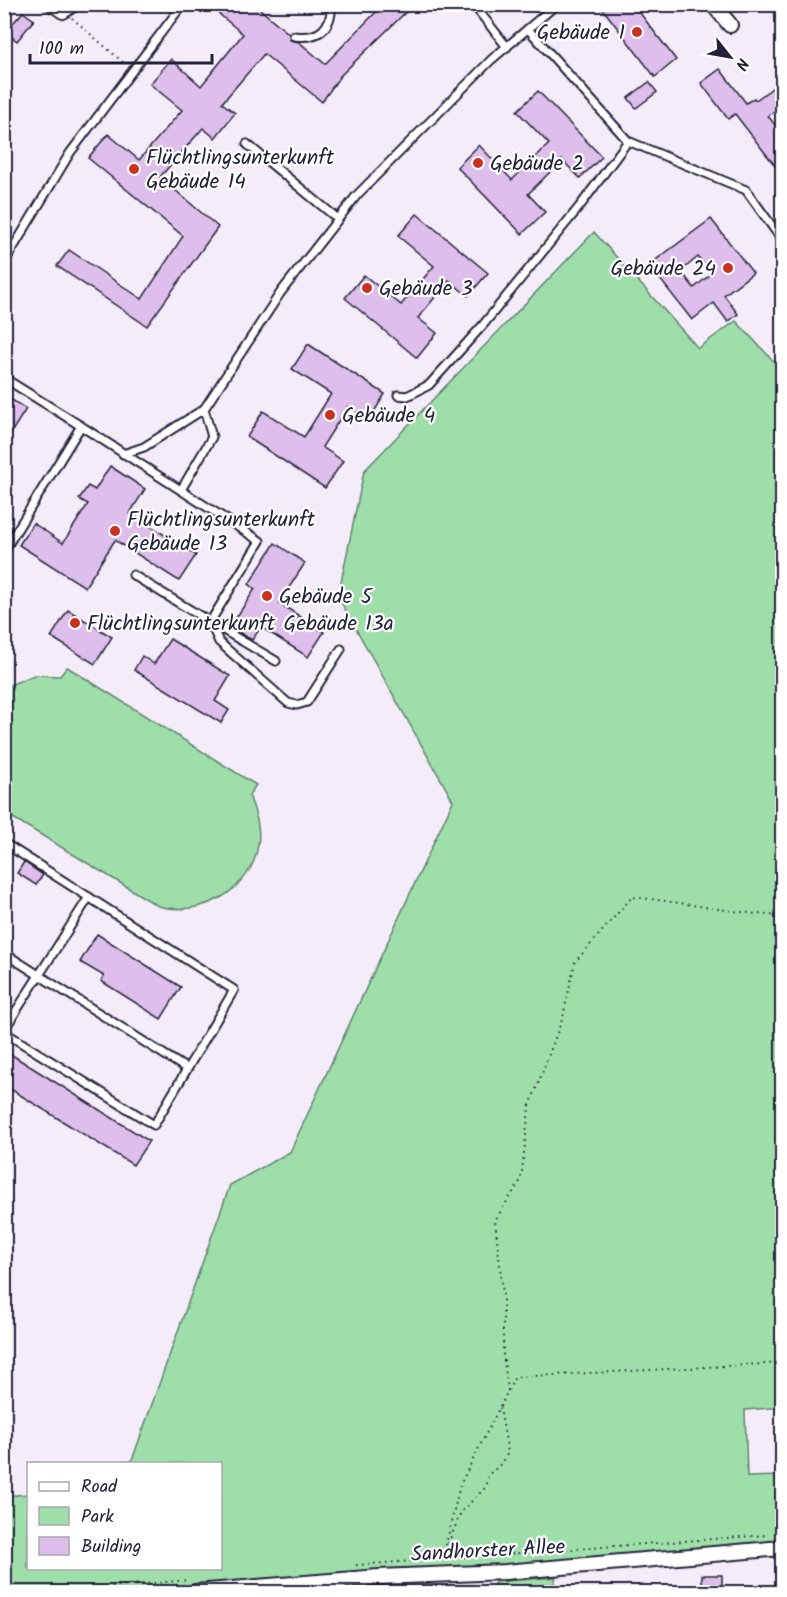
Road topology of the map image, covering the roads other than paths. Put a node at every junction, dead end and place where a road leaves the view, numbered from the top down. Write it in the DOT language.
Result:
graph roads {
  1 [pos="183,4"];
  2 [pos="332,4"];
  3 [pos="472,4"];
  4 [pos="557,4"];
  5 [pos="713,4"];
  6 [pos="730,25"];
  7 [pos="528,28"];
  8 [pos="294,36"];
  9 [pos="507,47"];
  10 [pos="628,141"];
  11 [pos="247,144"];
  12 [pos="338,219"];
  13 [pos="783,240"];
  14 [pos="4,263"];
  15 [pos="4,378"];
  16 [pos="398,394"];
  17 [pos="204,409"];
  18 [pos="81,426"];
  19 [pos="123,454"];
  20 [pos="181,490"];
  21 [pos="4,551"];
  22 [pos="133,575"];
  23 [pos="210,622"];
  24 [pos="341,650"];
  25 [pos="276,661"];
  26 [pos="4,843"];
  27 [pos="89,897"];
  28 [pos="4,953"];
  29 [pos="40,974"];
  30 [pos="4,1031"];
  31 [pos="187,1069"];
  32 [pos="783,1548"];
  33 [pos="195,1586"];
  1 -- 14 [label="lane"];
  2 -- 8 [label="lane"];
  3 -- 9 [label="lane"];
  4 -- 7 [label="lane"];
  5 -- 6 [label="street"];
  7 -- 9 [label="lane"];
  7 -- 10 [label="lane"];
  9 -- 12 [label="lane"];
  10 -- 13 [label="lane"];
  10 -- 16 [label="lane"];
  11 -- 12 [label="lane"];
  12 -- 17 [label="lane"];
  15 -- 18 [label="lane"];
  17 -- 19 [label="lane"];
  17 -- 20 [label="lane"];
  18 -- 19 [label="lane"];
  18 -- 21 [label="lane"];
  19 -- 20 [label="lane"];
  20 -- 23 [label="lane"];
  22 -- 23 [label="lane"];
  23 -- 24 [label="lane"];
  23 -- 25 [label="lane"];
  26 -- 27 [label="lane"];
  27 -- 29 [label="lane"];
  27 -- 31 [label="lane"];
  28 -- 29 [label="lane"];
  29 -- 30 [label="lane"];
  29 -- 31 [label="lane"];
  30 -- 31 [label="lane"];
  32 -- 33 [label="street, Sandhorster Allee"];
}
